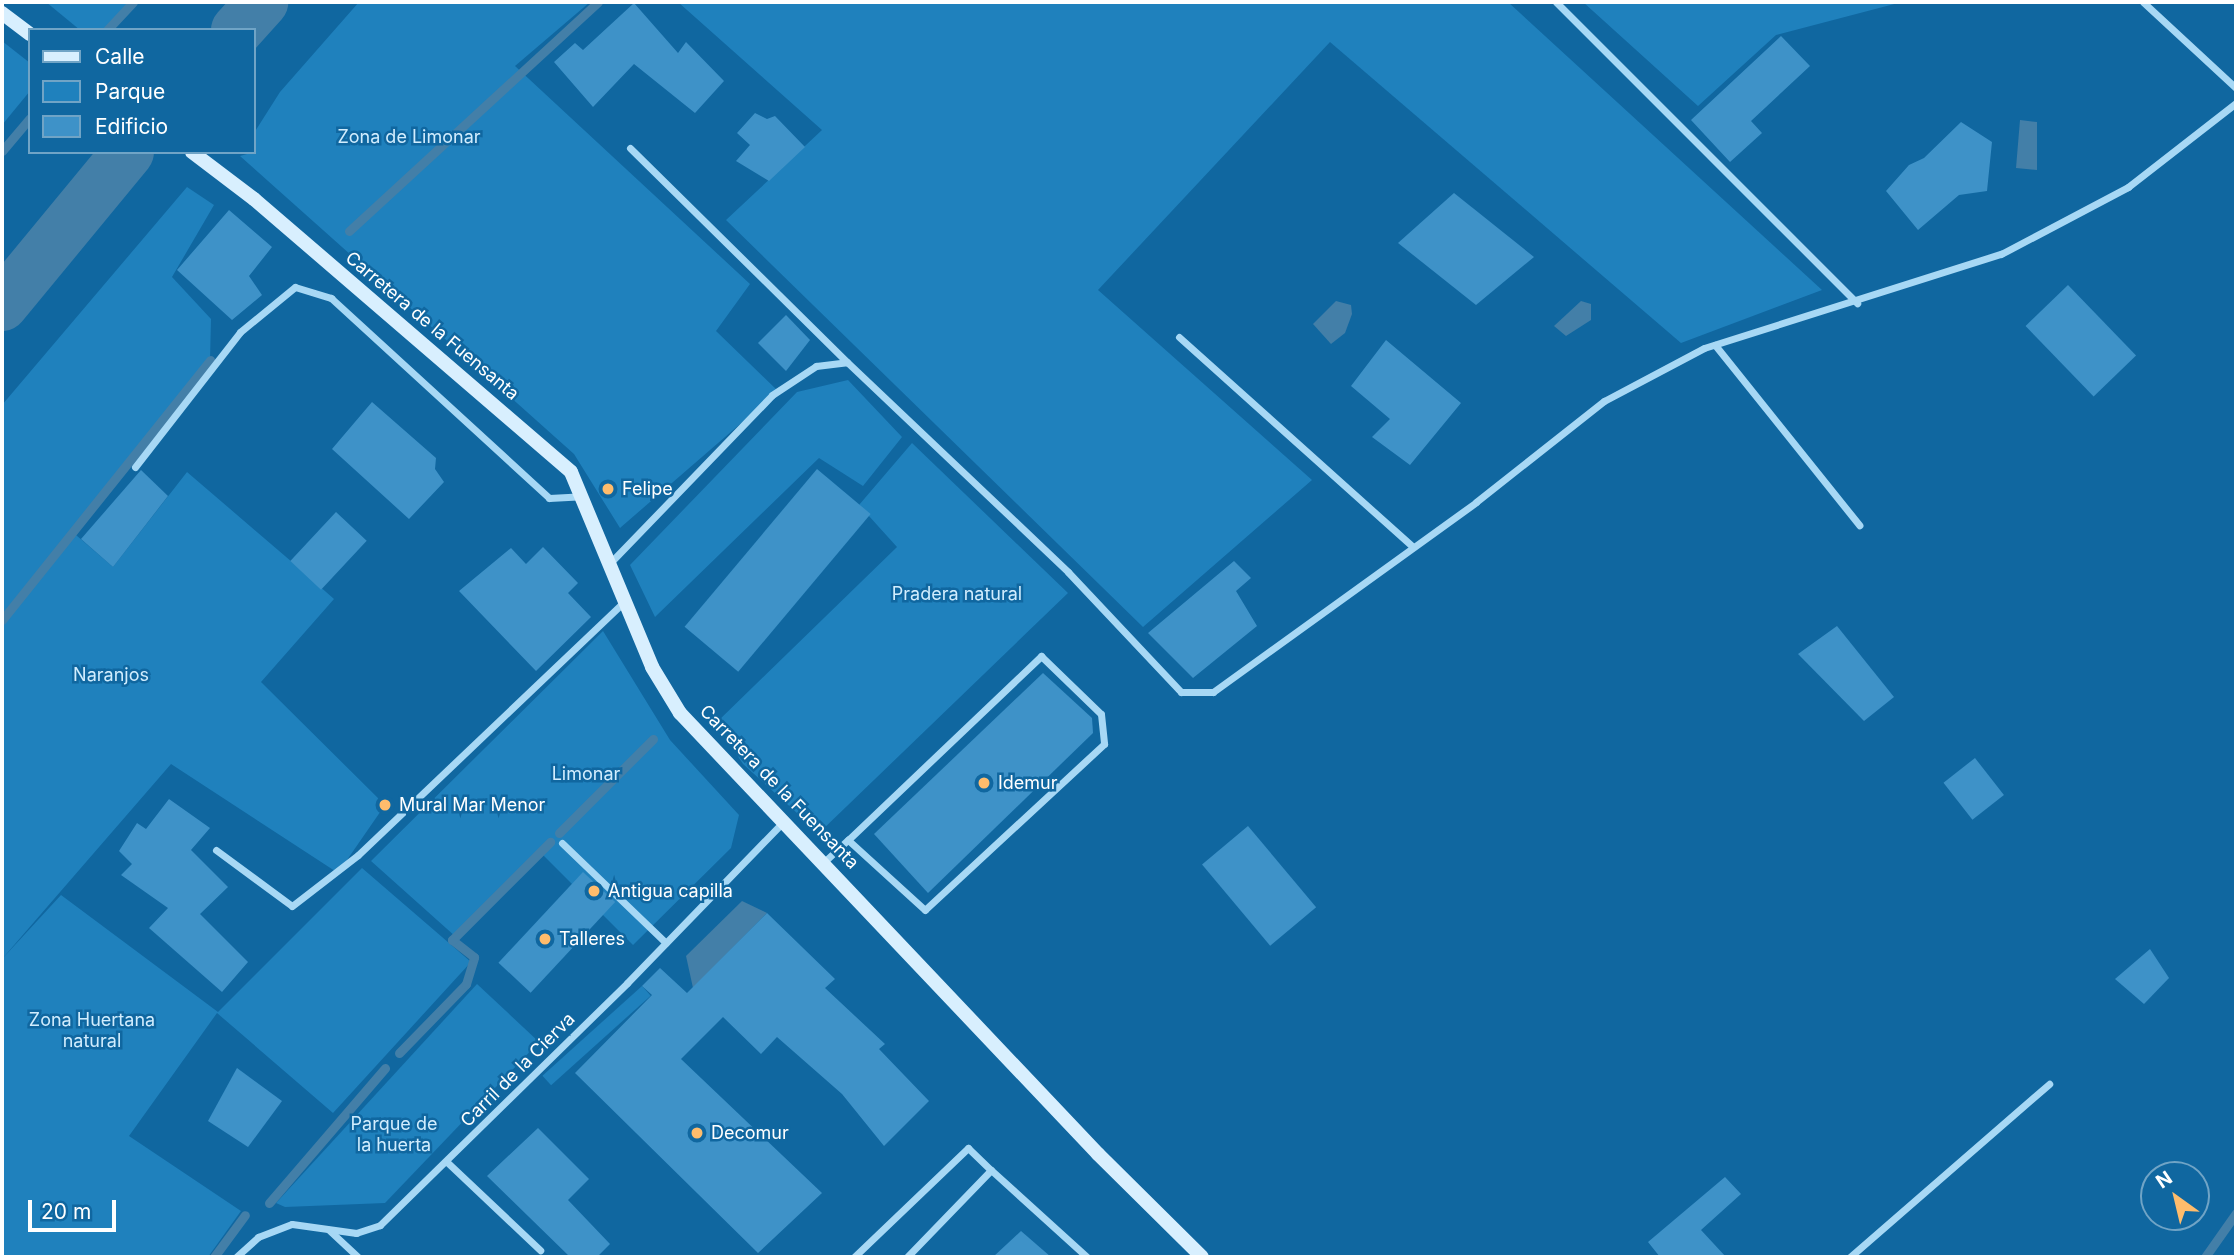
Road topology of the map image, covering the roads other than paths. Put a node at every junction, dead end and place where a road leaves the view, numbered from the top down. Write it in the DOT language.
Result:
graph roads {
  1 [pos="1556,2"];
  2 [pos="2143,2"];
  3 [pos="2,13"];
  4 [pos="28,32"];
  5 [pos="2236,88"];
  6 [pos="2236,103"];
  7 [pos="630,148"];
  8 [pos="195,154"];
  9 [pos="1857,303"];
  10 [pos="1179,337"];
  11 [pos="1715,345"];
  12 [pos="847,362"];
  13 [pos="135,467"];
  14 [pos="582,496"];
  15 [pos="1859,525"];
  16 [pos="1413,547"];
  17 [pos="609,563"];
  18 [pos="625,602"];
  19 [pos="784,821"];
  20 [pos="848,840"];
  21 [pos="562,843"];
  22 [pos="216,849"];
  23 [pos="824,862"];
  24 [pos="666,943"];
  25 [pos="2049,1084"];
  26 [pos="448,1163"];
  27 [pos="991,1170"];
  28 [pos="328,1230"];
  29 [pos="540,1250"];
  30 [pos="236,1257"];
  31 [pos="358,1257"];
  32 [pos="854,1257"];
  33 [pos="907,1257"];
  34 [pos="1087,1257"];
  35 [pos="1202,1257"];
  36 [pos="1850,1257"];
  1 -- 9 [label="street"];
  2 -- 5 [label="street"];
  3 -- 4 [label="main road"];
  6 -- 9 [label="street"];
  7 -- 12 [label="street"];
  8 -- 14 [label="main road, Carretera de la Fuensanta"];
  9 -- 11 [label="street"];
  10 -- 16 [label="street"];
  11 -- 15 [label="street"];
  11 -- 16 [label="street"];
  12 -- 16 [label="street"];
  12 -- 17 [label="street"];
  13 -- 14 [label="street"];
  14 -- 17 [label="main road, Carretera de la Fuensanta"];
  17 -- 18 [label="main road, Carretera de la Fuensanta"];
  18 -- 19 [label="main road, Carretera de la Fuensanta"];
  18 -- 22 [label="street"];
  19 -- 23 [label="main road, Carretera de la Fuensanta"];
  19 -- 24 [label="street, Carril de la Cierva"];
  20 -- 20 [label="street"];
  20 -- 23 [label="street"];
  21 -- 24 [label="street"];
  23 -- 35 [label="main road, Carretera de la Fuensanta"];
  24 -- 26 [label="street, Carril de la Cierva"];
  25 -- 36 [label="street"];
  26 -- 28 [label="street, Carril de la Cierva"];
  26 -- 29 [label="street"];
  27 -- 32 [label="street"];
  27 -- 33 [label="street"];
  27 -- 34 [label="street"];
  28 -- 30 [label="street, Carril de la Cierva"];
  28 -- 31 [label="street"];
}
